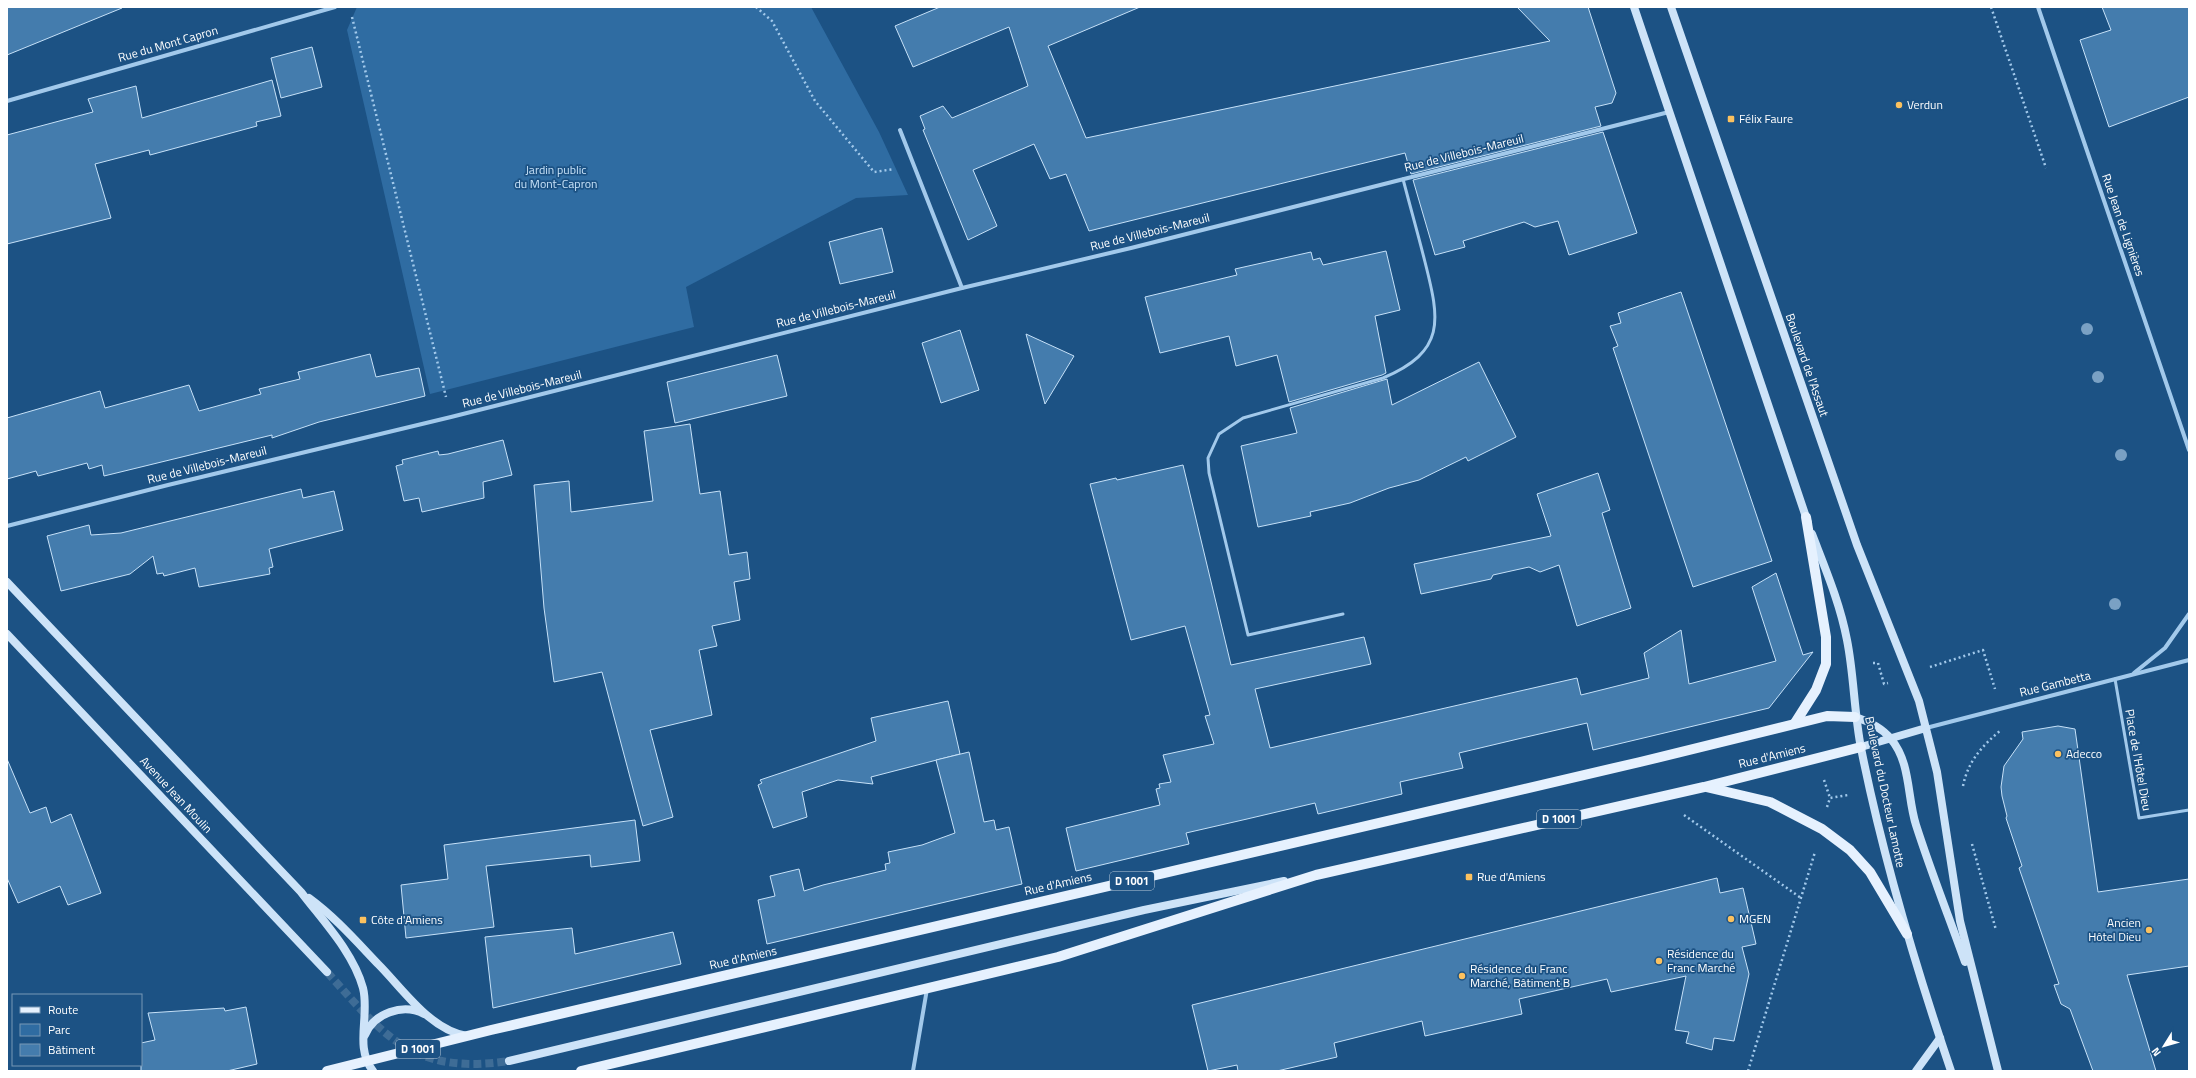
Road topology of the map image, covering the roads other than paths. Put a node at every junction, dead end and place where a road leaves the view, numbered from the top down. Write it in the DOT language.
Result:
graph roads {
  1 [pos="336,7"];
  2 [pos="1634,7"];
  3 [pos="1671,7"];
  4 [pos="2038,7"];
  5 [pos="7,101"];
  6 [pos="1669,112"];
  7 [pos="900,130"];
  8 [pos="1403,179"];
  9 [pos="962,288"];
  10 [pos="2189,450"];
  11 [pos="1806,517"];
  12 [pos="7,526"];
  13 [pos="7,582"];
  14 [pos="1343,614"];
  15 [pos="2189,614"];
  16 [pos="7,634"];
  17 [pos="2189,660"];
  18 [pos="2132,675"];
  19 [pos="2115,679"];
  20 [pos="1856,717"];
  21 [pos="1796,723"];
  22 [pos="1926,728"];
  23 [pos="1891,738"];
  24 [pos="1861,747"];
  25 [pos="1704,787"];
  26 [pos="2189,810"];
  27 [pos="1316,875"];
  28 [pos="301,892"];
  29 [pos="1907,934"];
  30 [pos="327,972"];
  31 [pos="927,988"];
  32 [pos="1981,1006"];
  33 [pos="430,1017"];
  34 [pos="468,1036"];
  35 [pos="1940,1038"];
  36 [pos="363,1040"];
  37 [pos="367,1061"];
  38 [pos="509,1061"];
  39 [pos="327,1071"];
  40 [pos="373,1071"];
  41 [pos="581,1071"];
  42 [pos="913,1071"];
  43 [pos="1916,1071"];
  44 [pos="1951,1071"];
  45 [pos="1998,1071"];
  1 -- 5 [label="street, Rue du Mont Capron"];
  2 -- 6 [label="main road"];
  3 -- 22 [label="main road, Boulevard de l'Assaut"];
  4 -- 10 [label="street, Rue Jean de Lignières"];
  6 -- 8 [label="street, Rue de Villebois-Mareuil"];
  6 -- 11 [label="main road"];
  7 -- 9 [label="street"];
  8 -- 9 [label="street, Rue de Villebois-Mareuil"];
  8 -- 14 [label="lane"];
  9 -- 12 [label="street, Rue de Villebois-Mareuil"];
  11 -- 20 [label="main road, Boulevard du Docteur Lamotte"];
  11 -- 21 [label="main road"];
  13 -- 28 [label="main road, Avenue Jean Moulin"];
  15 -- 18 [label="street"];
  16 -- 30 [label="main road, Avenue Jean Moulin"];
  17 -- 18 [label="street, Rue Gambetta"];
  18 -- 19 [label="street, Rue Gambetta"];
  19 -- 22 [label="street, Rue Gambetta"];
  19 -- 26 [label="lane, Place de l'Hôtel Dieu"];
  20 -- 21 [label="main road, D 1001"];
  20 -- 23 [label="main road"];
  20 -- 24 [label="main road, Boulevard du Docteur Lamotte"];
  21 -- 34 [label="main road, Rue d'Amiens / D 1001"];
  22 -- 23 [label="main road"];
  22 -- 32 [label="main road"];
  23 -- 24 [label="main road"];
  23 -- 32 [label="main road"];
  24 -- 25 [label="main road, Rue d'Amiens / D 1001"];
  24 -- 29 [label="main road, Boulevard du Docteur Lamotte"];
  25 -- 27 [label="main road, Rue d'Amiens / D 1001"];
  25 -- 29 [label="main road"];
  27 -- 31 [label="main road, Rue d'Amiens / D 1001"];
  27 -- 38 [label="main road, Rue d'Amiens"];
  28 -- 33 [label="main road, Avenue Jean Moulin"];
  28 -- 36 [label="main road, Avenue Jean Moulin"];
  29 -- 35 [label="main road, Boulevard du Docteur Lamotte"];
  31 -- 41 [label="main road, Rue d'Amiens / D 1001"];
  31 -- 42 [label="street"];
  32 -- 45 [label="main road"];
  33 -- 34 [label="main road, Avenue Jean Moulin"];
  33 -- 36 [label="main road"];
  34 -- 37 [label="main road, Rue d'Amiens / D 1001"];
  35 -- 43 [label="main road"];
  35 -- 44 [label="main road, Boulevard du Docteur Lamotte"];
  36 -- 37 [label="main road, Avenue Jean Moulin"];
  37 -- 39 [label="main road, Rue d'Amiens / D 1001"];
  37 -- 40 [label="main road, Avenue Jean Moulin"];
}
